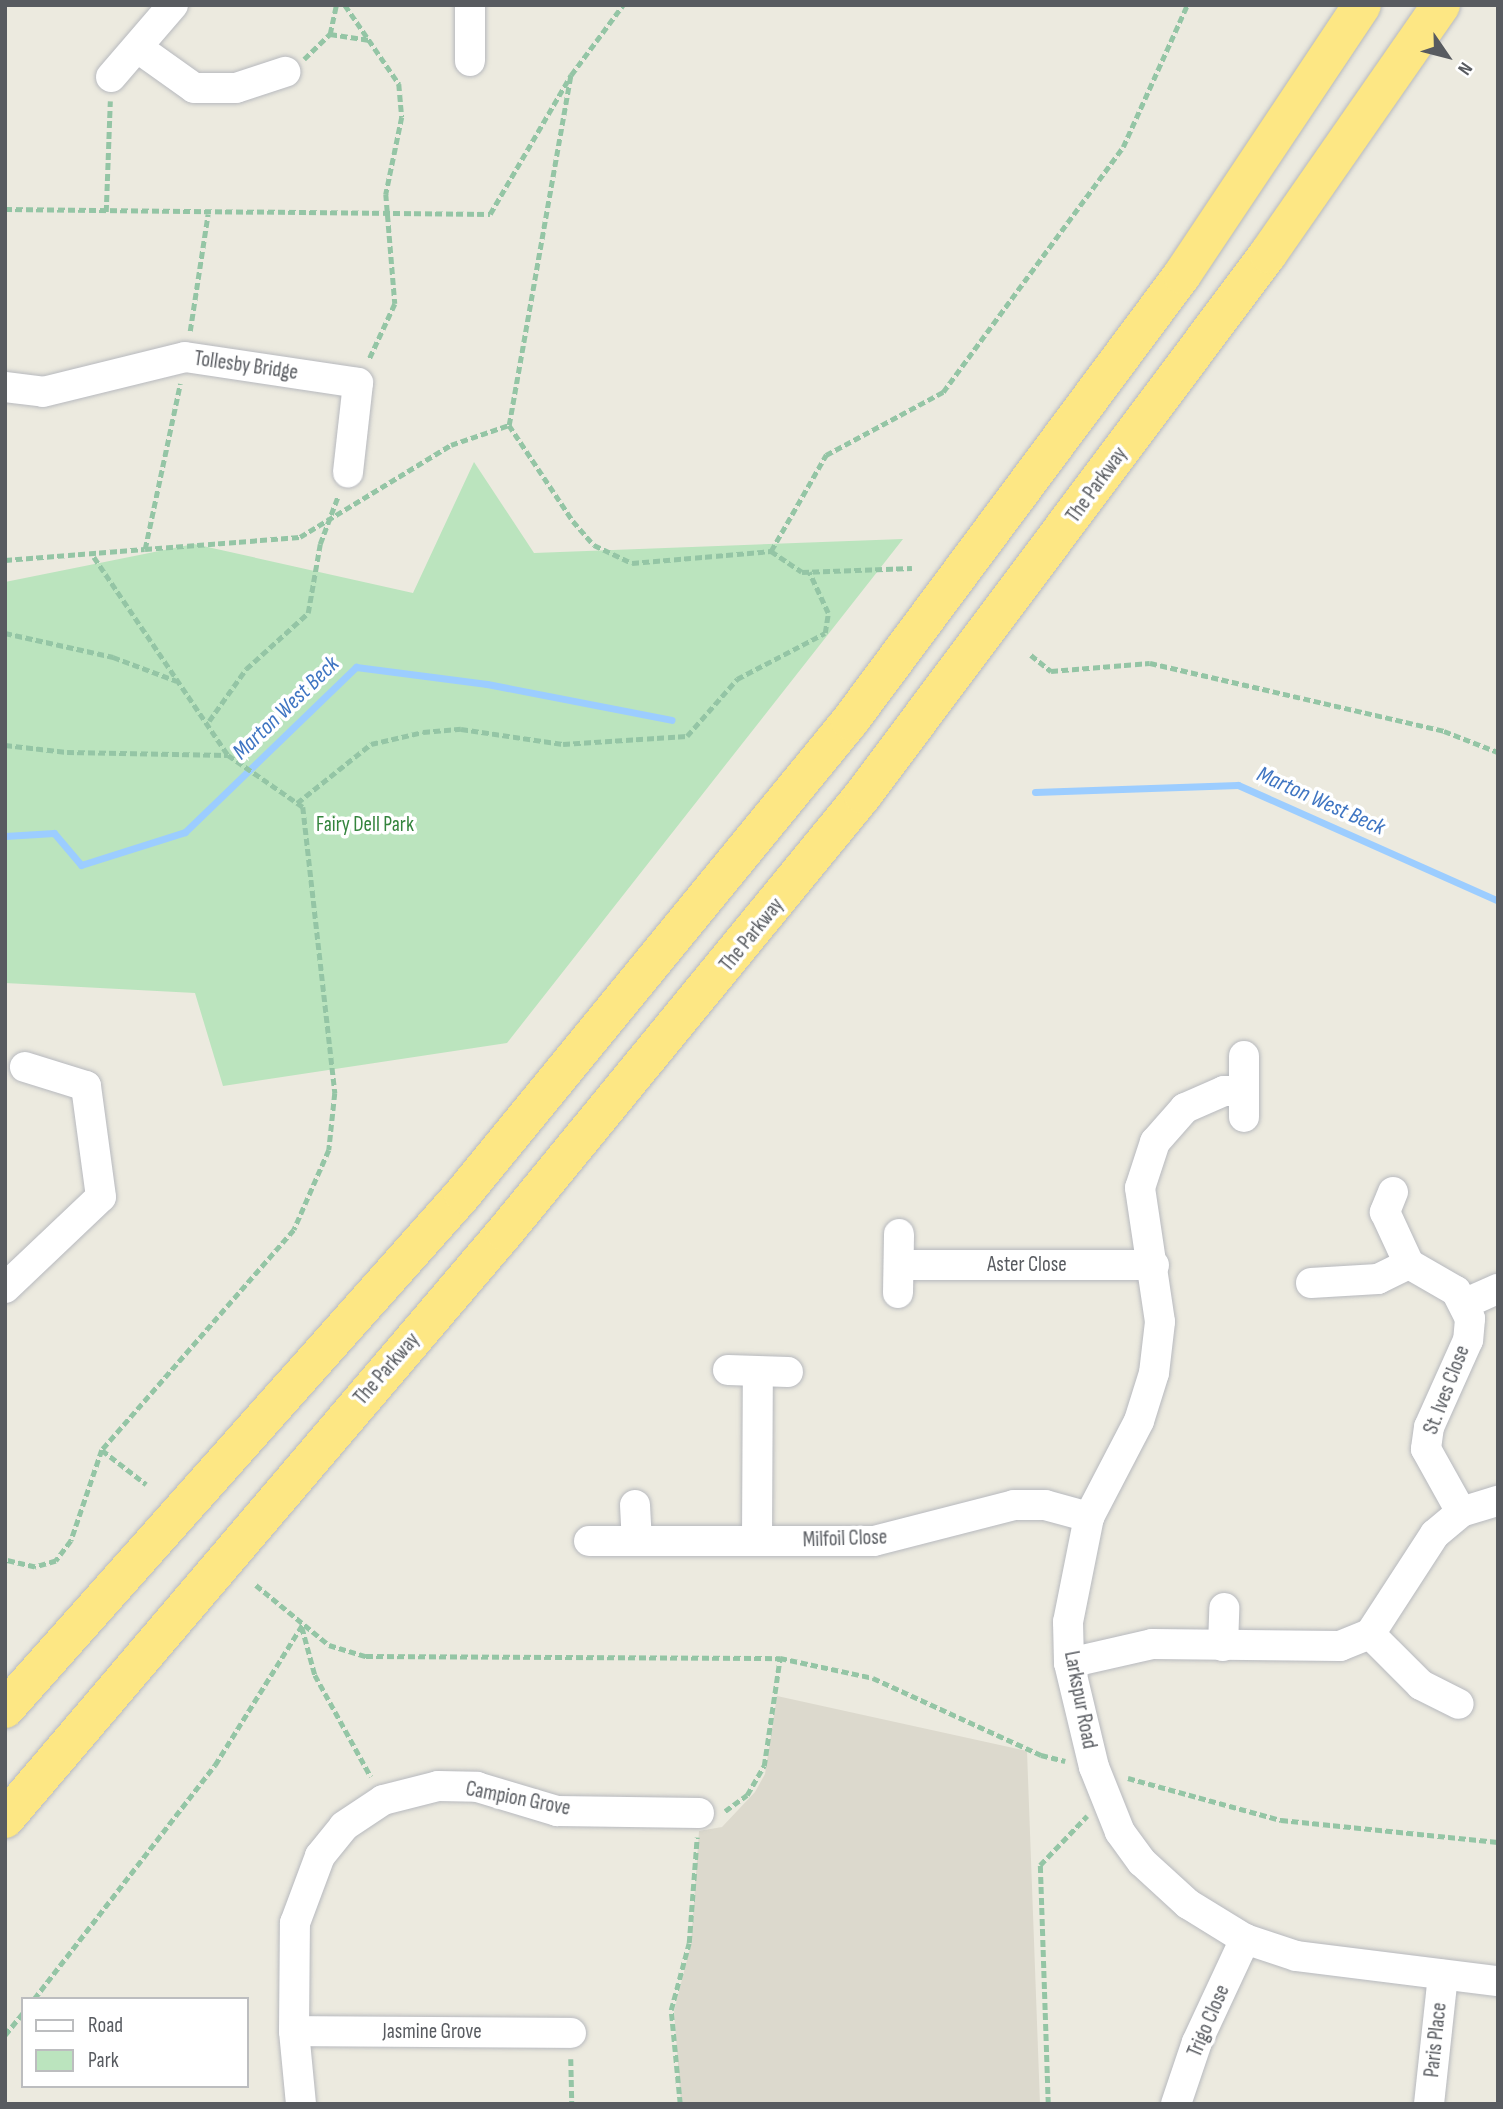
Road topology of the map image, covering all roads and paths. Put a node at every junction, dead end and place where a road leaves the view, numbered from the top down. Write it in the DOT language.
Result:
graph roads {
  1 [pos="173,5"];
  2 [pos="336,5"];
  3 [pos="345,5"];
  4 [pos="470,5"];
  5 [pos="623,5"];
  6 [pos="1187,5"];
  7 [pos="1362,5"];
  8 [pos="1441,5"];
  9 [pos="330,34"];
  10 [pos="371,40"];
  11 [pos="138,48"];
  12 [pos="470,61"];
  13 [pos="285,72"];
  14 [pos="570,75"];
  15 [pos="111,77"];
  16 [pos="5,209"];
  17 [pos="106,212"];
  18 [pos="390,213"];
  19 [pos="208,214"];
  20 [pos="185,356"];
  21 [pos="358,383"];
  22 [pos="5,387"];
  23 [pos="509,425"];
  24 [pos="348,472"];
  25 [pos="327,522"];
  26 [pos="145,549"];
  27 [pos="771,551"];
  28 [pos="93,557"];
  29 [pos="5,560"];
  30 [pos="912,568"];
  31 [pos="809,572"];
  32 [pos="5,633"];
  33 [pos="1031,655"];
  34 [pos="178,682"];
  35 [pos="209,721"];
  36 [pos="5,745"];
  37 [pos="1498,752"];
  38 [pos="228,755"];
  39 [pos="297,803"];
  40 [pos="1244,1056"];
  41 [pos="25,1067"];
  42 [pos="1393,1192"];
  43 [pos="899,1234"];
  44 [pos="1409,1264"];
  45 [pos="1154,1265"];
  46 [pos="1311,1283"];
  47 [pos="5,1288"];
  48 [pos="1497,1289"];
  49 [pos="1466,1303"];
  50 [pos="728,1370"];
  51 [pos="758,1372"];
  52 [pos="788,1372"];
  53 [pos="102,1450"];
  54 [pos="146,1484"];
  55 [pos="1498,1501"];
  56 [pos="635,1505"];
  57 [pos="1461,1512"];
  58 [pos="1089,1517"];
  59 [pos="757,1540"];
  60 [pos="589,1541"];
  61 [pos="637,1541"];
  62 [pos="5,1560"];
  63 [pos="256,1585"];
  64 [pos="1224,1608"];
  65 [pos="302,1625"];
  66 [pos="1370,1634"];
  67 [pos="1223,1646"];
  68 [pos="780,1658"];
  69 [pos="1069,1663"];
  70 [pos="1459,1704"];
  71 [pos="5,1709"];
  72 [pos="1094,1767"];
  73 [pos="1103,1798"];
  74 [pos="383,1800"];
  75 [pos="698,1813"];
  76 [pos="5,1819"];
  77 [pos="1498,1842"];
  78 [pos="1245,1939"];
  79 [pos="1443,1975"];
  80 [pos="1498,1982"];
  81 [pos="36,1997"];
  82 [pos="21,2015"];
  83 [pos="294,2031"];
  84 [pos="570,2033"];
  85 [pos="5,2035"];
  86 [pos="301,2104"];
  87 [pos="572,2104"];
  88 [pos="680,2104"];
  89 [pos="1048,2104"];
  90 [pos="1176,2104"];
  91 [pos="1429,2104"];
  1 -- 11 [label="street"];
  2 -- 9 [label="path"];
  3 -- 10 [label="path"];
  4 -- 12 [label="street"];
  5 -- 14 [label="path"];
  6 -- 27 [label="path"];
  7 -- 71 [label="highway"];
  8 -- 76 [label="highway, The Parkway"];
  9 -- 10 [label="path"];
  9 -- 13 [label="path"];
  10 -- 18 [label="path"];
  11 -- 13 [label="street"];
  11 -- 15 [label="street"];
  14 -- 18 [label="path"];
  14 -- 23 [label="path"];
  15 -- 17 [label="path"];
  16 -- 17 [label="path"];
  17 -- 19 [label="path"];
  18 -- 19 [label="path"];
  18 -- 21 [label="path"];
  19 -- 20 [label="path"];
  20 -- 21 [label="street, Tollesby Bridge"];
  20 -- 22 [label="street, Tollesby Bridge"];
  20 -- 26 [label="path"];
  21 -- 24 [label="street"];
  23 -- 25 [label="path"];
  23 -- 27 [label="path"];
  25 -- 26 [label="path"];
  25 -- 35 [label="path"];
  26 -- 28 [label="path"];
  27 -- 31 [label="path"];
  28 -- 29 [label="path"];
  28 -- 34 [label="path"];
  30 -- 31 [label="path"];
  31 -- 39 [label="path"];
  32 -- 34 [label="path"];
  33 -- 37 [label="path"];
  34 -- 35 [label="path"];
  35 -- 38 [label="path"];
  36 -- 38 [label="path"];
  38 -- 39 [label="path"];
  39 -- 53 [label="path"];
  40 -- 45 [label="street, Larkspur Road"];
  41 -- 47 [label="street"];
  42 -- 44 [label="street"];
  43 -- 45 [label="street, Aster Close"];
  44 -- 46 [label="street"];
  44 -- 49 [label="street"];
  45 -- 58 [label="street, Larkspur Road"];
  48 -- 49 [label="street"];
  49 -- 57 [label="street, St. Ives Close"];
  50 -- 51 [label="street"];
  51 -- 52 [label="street"];
  51 -- 59 [label="street"];
  53 -- 54 [label="path"];
  53 -- 62 [label="path"];
  55 -- 57 [label="street"];
  56 -- 61 [label="street"];
  57 -- 66 [label="street"];
  58 -- 59 [label="street, Milfoil Close"];
  58 -- 69 [label="street, Larkspur Road"];
  59 -- 61 [label="street, Milfoil Close"];
  60 -- 61 [label="street, Milfoil Close"];
  63 -- 65 [label="path"];
  64 -- 67 [label="street"];
  65 -- 68 [label="path"];
  65 -- 74 [label="path"];
  65 -- 81 [label="path"];
  66 -- 67 [label="street"];
  66 -- 70 [label="street"];
  67 -- 69 [label="street"];
  68 -- 72 [label="path"];
  68 -- 75 [label="path"];
  69 -- 72 [label="street, Larkspur Road"];
  72 -- 73 [label="street, Larkspur Road"];
  72 -- 77 [label="path"];
  73 -- 78 [label="street, Larkspur Road"];
  73 -- 89 [label="path"];
  74 -- 75 [label="street, Campion Grove"];
  74 -- 83 [label="street, Campion Grove"];
  75 -- 88 [label="path"];
  78 -- 79 [label="street, Larkspur Road"];
  78 -- 90 [label="street, Trigo Close"];
  79 -- 80 [label="street, Larkspur Road"];
  79 -- 91 [label="street, Paris Place"];
  82 -- 85 [label="path"];
  83 -- 84 [label="street, Jasmine Grove"];
  83 -- 86 [label="street, Campion Grove"];
  84 -- 87 [label="path"];
}
